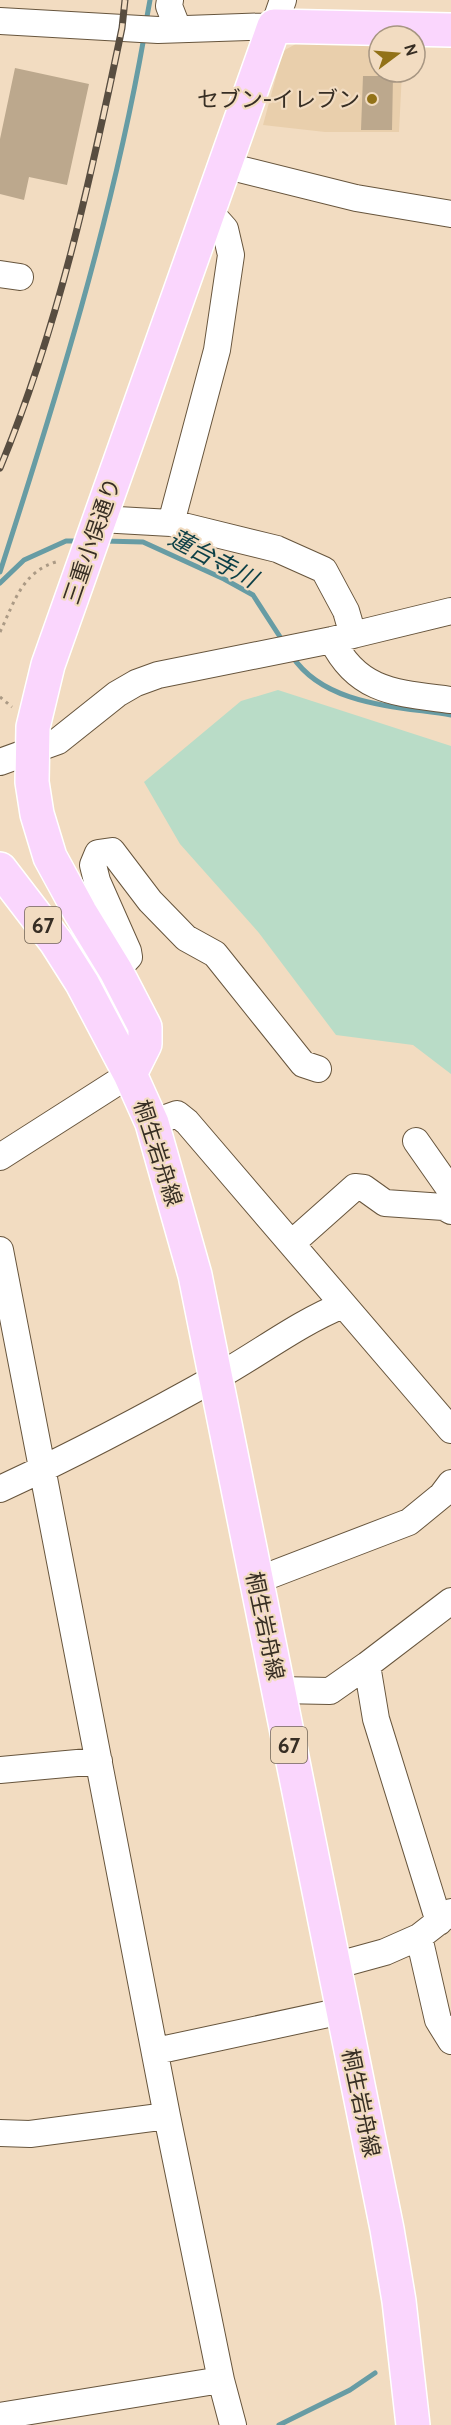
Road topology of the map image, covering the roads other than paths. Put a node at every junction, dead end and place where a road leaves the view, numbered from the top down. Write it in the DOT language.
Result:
graph roads {
  1 [pos="170,0"];
  2 [pos="278,13"];
  3 [pos="0,21"];
  4 [pos="178,29"];
  5 [pos="451,30"];
  6 [pos="223,165"];
  7 [pos="208,213"];
  8 [pos="451,214"];
  9 [pos="171,523"];
  10 [pos="87,541"];
  11 [pos="451,611"];
  12 [pos="343,637"];
  13 [pos="451,700"];
  14 [pos="32,753"];
  15 [pos="0,762"];
  16 [pos="0,869"];
  17 [pos="116,971"];
  18 [pos="318,1069"];
  19 [pos="130,1074"];
  20 [pos="152,1123"];
  21 [pos="416,1141"];
  22 [pos="0,1157"];
  23 [pos="451,1191"];
  24 [pos="451,1211"];
  25 [pos="292,1243"];
  26 [pos="0,1250"];
  27 [pos="343,1305"];
  28 [pos="6,1312"];
  29 [pos="215,1378"];
  30 [pos="451,1430"];
  31 [pos="42,1470"];
  32 [pos="451,1483"];
  33 [pos="0,1489"];
  34 [pos="255,1581"];
  35 [pos="451,1601"];
  36 [pos="368,1665"];
  37 [pos="278,1690"];
  38 [pos="99,1761"];
  39 [pos="0,1770"];
  40 [pos="436,1924"];
  41 [pos="334,1966"];
  42 [pos="342,2011"];
  43 [pos="451,2041"];
  44 [pos="156,2051"];
  45 [pos="167,2116"];
  46 [pos="0,2133"];
  47 [pos="221,2380"];
  48 [pos="0,2416"];
  49 [pos="233,2425"];
  50 [pos="413,2425"];
  1 -- 4 [label="street"];
  2 -- 4 [label="street"];
  2 -- 5 [label="main road"];
  2 -- 6 [label="main road, 三重小俣通り"];
  3 -- 4 [label="street"];
  6 -- 7 [label="main road, 三重小俣通り"];
  6 -- 8 [label="street"];
  7 -- 9 [label="street"];
  7 -- 10 [label="main road, 三重小俣通り"];
  9 -- 10 [label="street"];
  9 -- 12 [label="street"];
  10 -- 14 [label="main road, 三重小俣通り"];
  11 -- 12 [label="street"];
  12 -- 13 [label="street"];
  12 -- 14 [label="street"];
  14 -- 15 [label="street"];
  14 -- 17 [label="main road, 三重小俣通り"];
  16 -- 19 [label="main road, 桐生岩舟線 / 67"];
  17 -- 18 [label="street"];
  17 -- 19 [label="main road, 三重小俣通り"];
  19 -- 20 [label="main road, 桐生岩舟線 / 67"];
  19 -- 22 [label="street"];
  20 -- 25 [label="street"];
  20 -- 29 [label="main road, 桐生岩舟線 / 67"];
  21 -- 23 [label="street"];
  24 -- 25 [label="street"];
  25 -- 27 [label="street"];
  26 -- 28 [label="street"];
  27 -- 29 [label="street"];
  27 -- 30 [label="street"];
  28 -- 31 [label="street"];
  29 -- 31 [label="street"];
  29 -- 34 [label="main road, 桐生岩舟線 / 67"];
  31 -- 33 [label="street"];
  31 -- 38 [label="street"];
  32 -- 34 [label="street"];
  34 -- 37 [label="main road, 桐生岩舟線 / 67"];
  35 -- 36 [label="street"];
  36 -- 37 [label="street"];
  36 -- 40 [label="street"];
  37 -- 41 [label="main road, 桐生岩舟線 / 67"];
  38 -- 39 [label="street"];
  38 -- 44 [label="street"];
  40 -- 41 [label="street"];
  40 -- 43 [label="street"];
  41 -- 42 [label="main road, 桐生岩舟線 / 67"];
  42 -- 44 [label="street"];
  42 -- 50 [label="main road, 桐生岩舟線 / 67"];
  44 -- 45 [label="street"];
  45 -- 46 [label="street"];
  45 -- 47 [label="street"];
  47 -- 48 [label="street"];
  47 -- 49 [label="street"];
}
